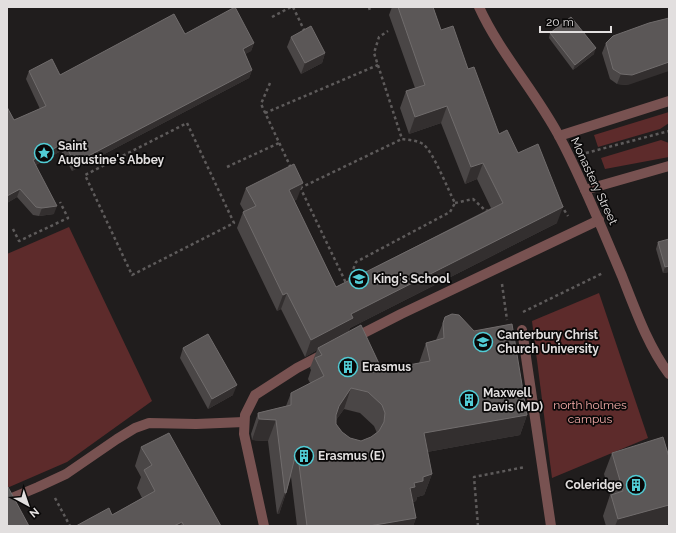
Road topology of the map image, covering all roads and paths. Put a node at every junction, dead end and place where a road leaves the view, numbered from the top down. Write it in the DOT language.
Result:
graph roads {
  1 [pos="292,7"];
  2 [pos="369,7"];
  3 [pos="479,7"];
  4 [pos="370,11"];
  5 [pos="272,17"];
  6 [pos="388,31"];
  7 [pos="300,35"];
  8 [pos="378,65"];
  9 [pos="270,83"];
  10 [pos="669,101"];
  11 [pos="265,113"];
  12 [pos="669,131"];
  13 [pos="559,136"];
  14 [pos="402,139"];
  15 [pos="279,144"];
  16 [pos="569,157"];
  17 [pos="669,166"];
  18 [pos="227,167"];
  19 [pos="291,169"];
  20 [pos="297,182"];
  21 [pos="300,188"];
  22 [pos="585,190"];
  23 [pos="60,202"];
  24 [pos="455,203"];
  25 [pos="561,204"];
  26 [pos="493,208"];
  27 [pos="599,220"];
  28 [pos="234,223"];
  29 [pos="13,229"];
  30 [pos="576,230"];
  31 [pos="500,267"];
  32 [pos="507,320"];
  33 [pos="522,330"];
  34 [pos="346,343"];
  35 [pos="332,350"];
  36 [pos="669,374"];
  37 [pos="244,422"];
  38 [pos="47,483"];
  39 [pos="7,500"];
  40 [pos="70,526"];
  41 [pos="262,526"];
  42 [pos="551,526"];
  1 -- 5 [label="path"];
  1 -- 7 [label="path"];
  2 -- 4 [label="path"];
  3 -- 13 [label="street, Monastery Street"];
  6 -- 8 [label="path"];
  8 -- 11 [label="path"];
  8 -- 14 [label="path"];
  9 -- 11 [label="path"];
  10 -- 13 [label="street"];
  11 -- 15 [label="path"];
  12 -- 16 [label="path"];
  13 -- 16 [label="street, Monastery Street"];
  14 -- 21 [label="path"];
  14 -- 24 [label="path"];
  15 -- 18 [label="path"];
  15 -- 19 [label="path"];
  16 -- 22 [label="street, Monastery Street"];
  17 -- 22 [label="street"];
  20 -- 21 [label="path"];
  21 -- 24 [label="path"];
  22 -- 27 [label="street, Monastery Street"];
  23 -- 29 [label="path"];
  24 -- 26 [label="path"];
  25 -- 30 [label="path"];
  27 -- 30 [label="street"];
  27 -- 36 [label="street, Monastery Street"];
  28 -- 28 [label="path"];
  30 -- 31 [label="street"];
  31 -- 32 [label="path"];
  31 -- 34 [label="street"];
  33 -- 42 [label="street"];
  35 -- 37 [label="street"];
  37 -- 38 [label="street"];
  37 -- 41 [label="street"];
  38 -- 39 [label="street"];
  38 -- 40 [label="path"];
}
